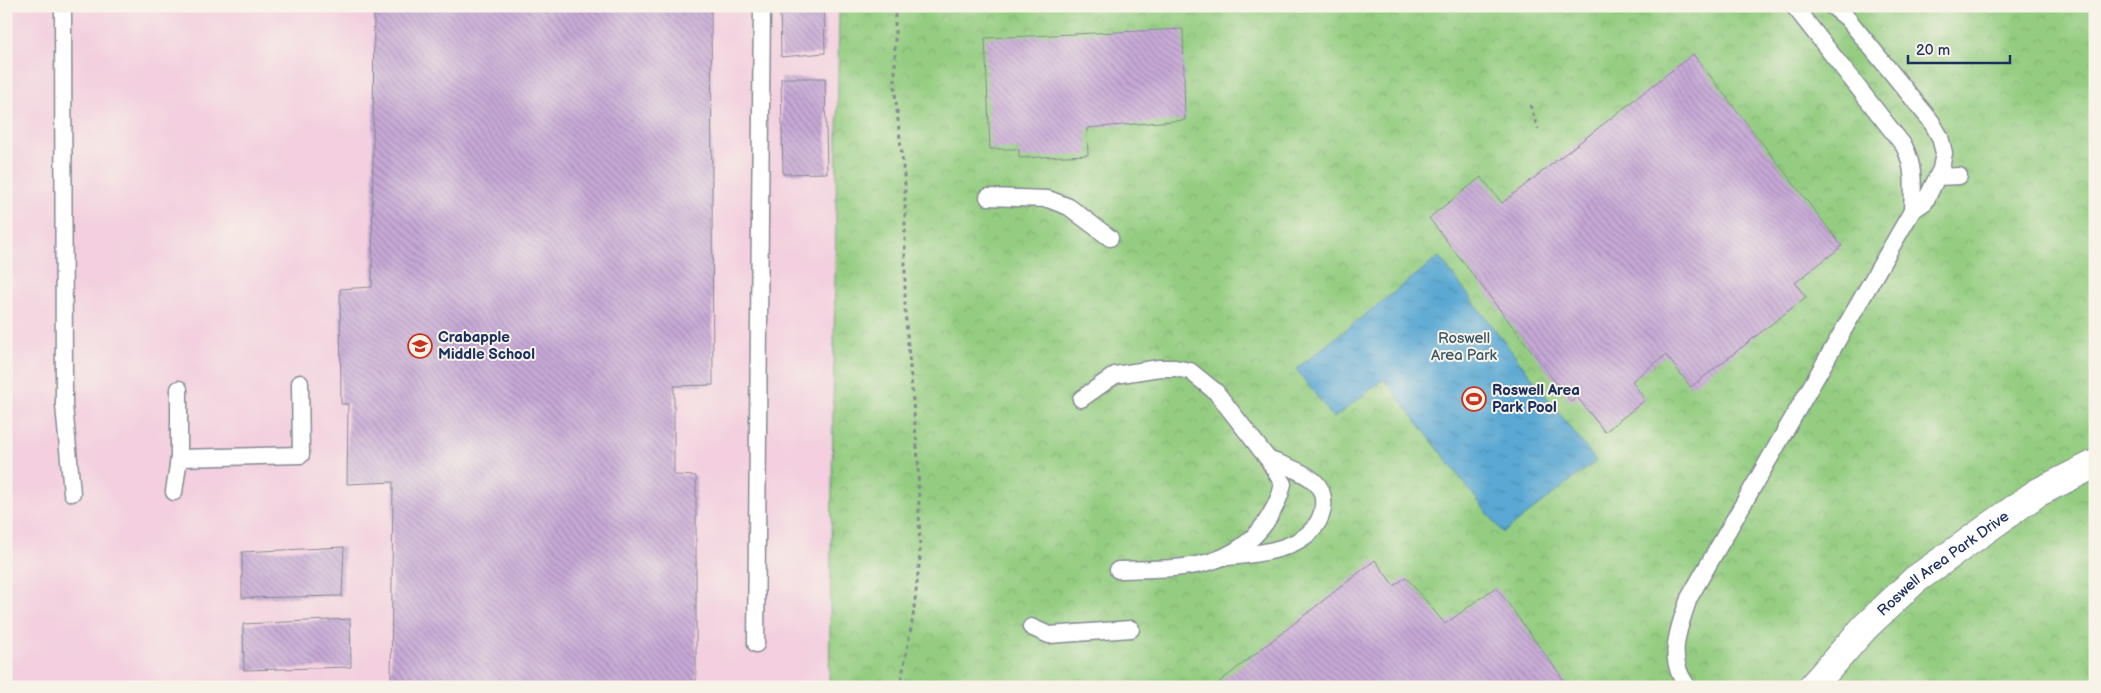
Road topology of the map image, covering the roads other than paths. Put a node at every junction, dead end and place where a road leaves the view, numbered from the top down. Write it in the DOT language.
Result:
graph roads {
  1 [pos="63,6"];
  2 [pos="762,6"];
  3 [pos="1794,6"];
  4 [pos="1832,6"];
  5 [pos="1959,176"];
  6 [pos="1937,177"];
  7 [pos="988,196"];
  8 [pos="1912,211"];
  9 [pos="1110,238"];
  10 [pos="300,384"];
  11 [pos="179,389"];
  12 [pos="1081,399"];
  13 [pos="179,458"];
  14 [pos="1268,458"];
  15 [pos="2095,464"];
  16 [pos="174,492"];
  17 [pos="72,493"];
  18 [pos="1227,557"];
  19 [pos="1118,570"];
  20 [pos="1031,627"];
  21 [pos="1131,629"];
  22 [pos="756,644"];
  23 [pos="1688,687"];
  24 [pos="1812,687"];
  1 -- 17 [label="lane"];
  2 -- 22 [label="lane"];
  3 -- 8 [label="lane"];
  4 -- 6 [label="lane"];
  5 -- 6 [label="lane"];
  6 -- 8 [label="lane"];
  7 -- 9 [label="lane"];
  8 -- 23 [label="lane"];
  10 -- 13 [label="lane"];
  11 -- 13 [label="lane"];
  12 -- 14 [label="lane"];
  13 -- 16 [label="lane"];
  14 -- 18 [label="lane"];
  14 -- 18 [label="lane"];
  15 -- 24 [label="street, Roswell Area Park Drive"];
  18 -- 19 [label="lane"];
  20 -- 21 [label="lane"];
}
